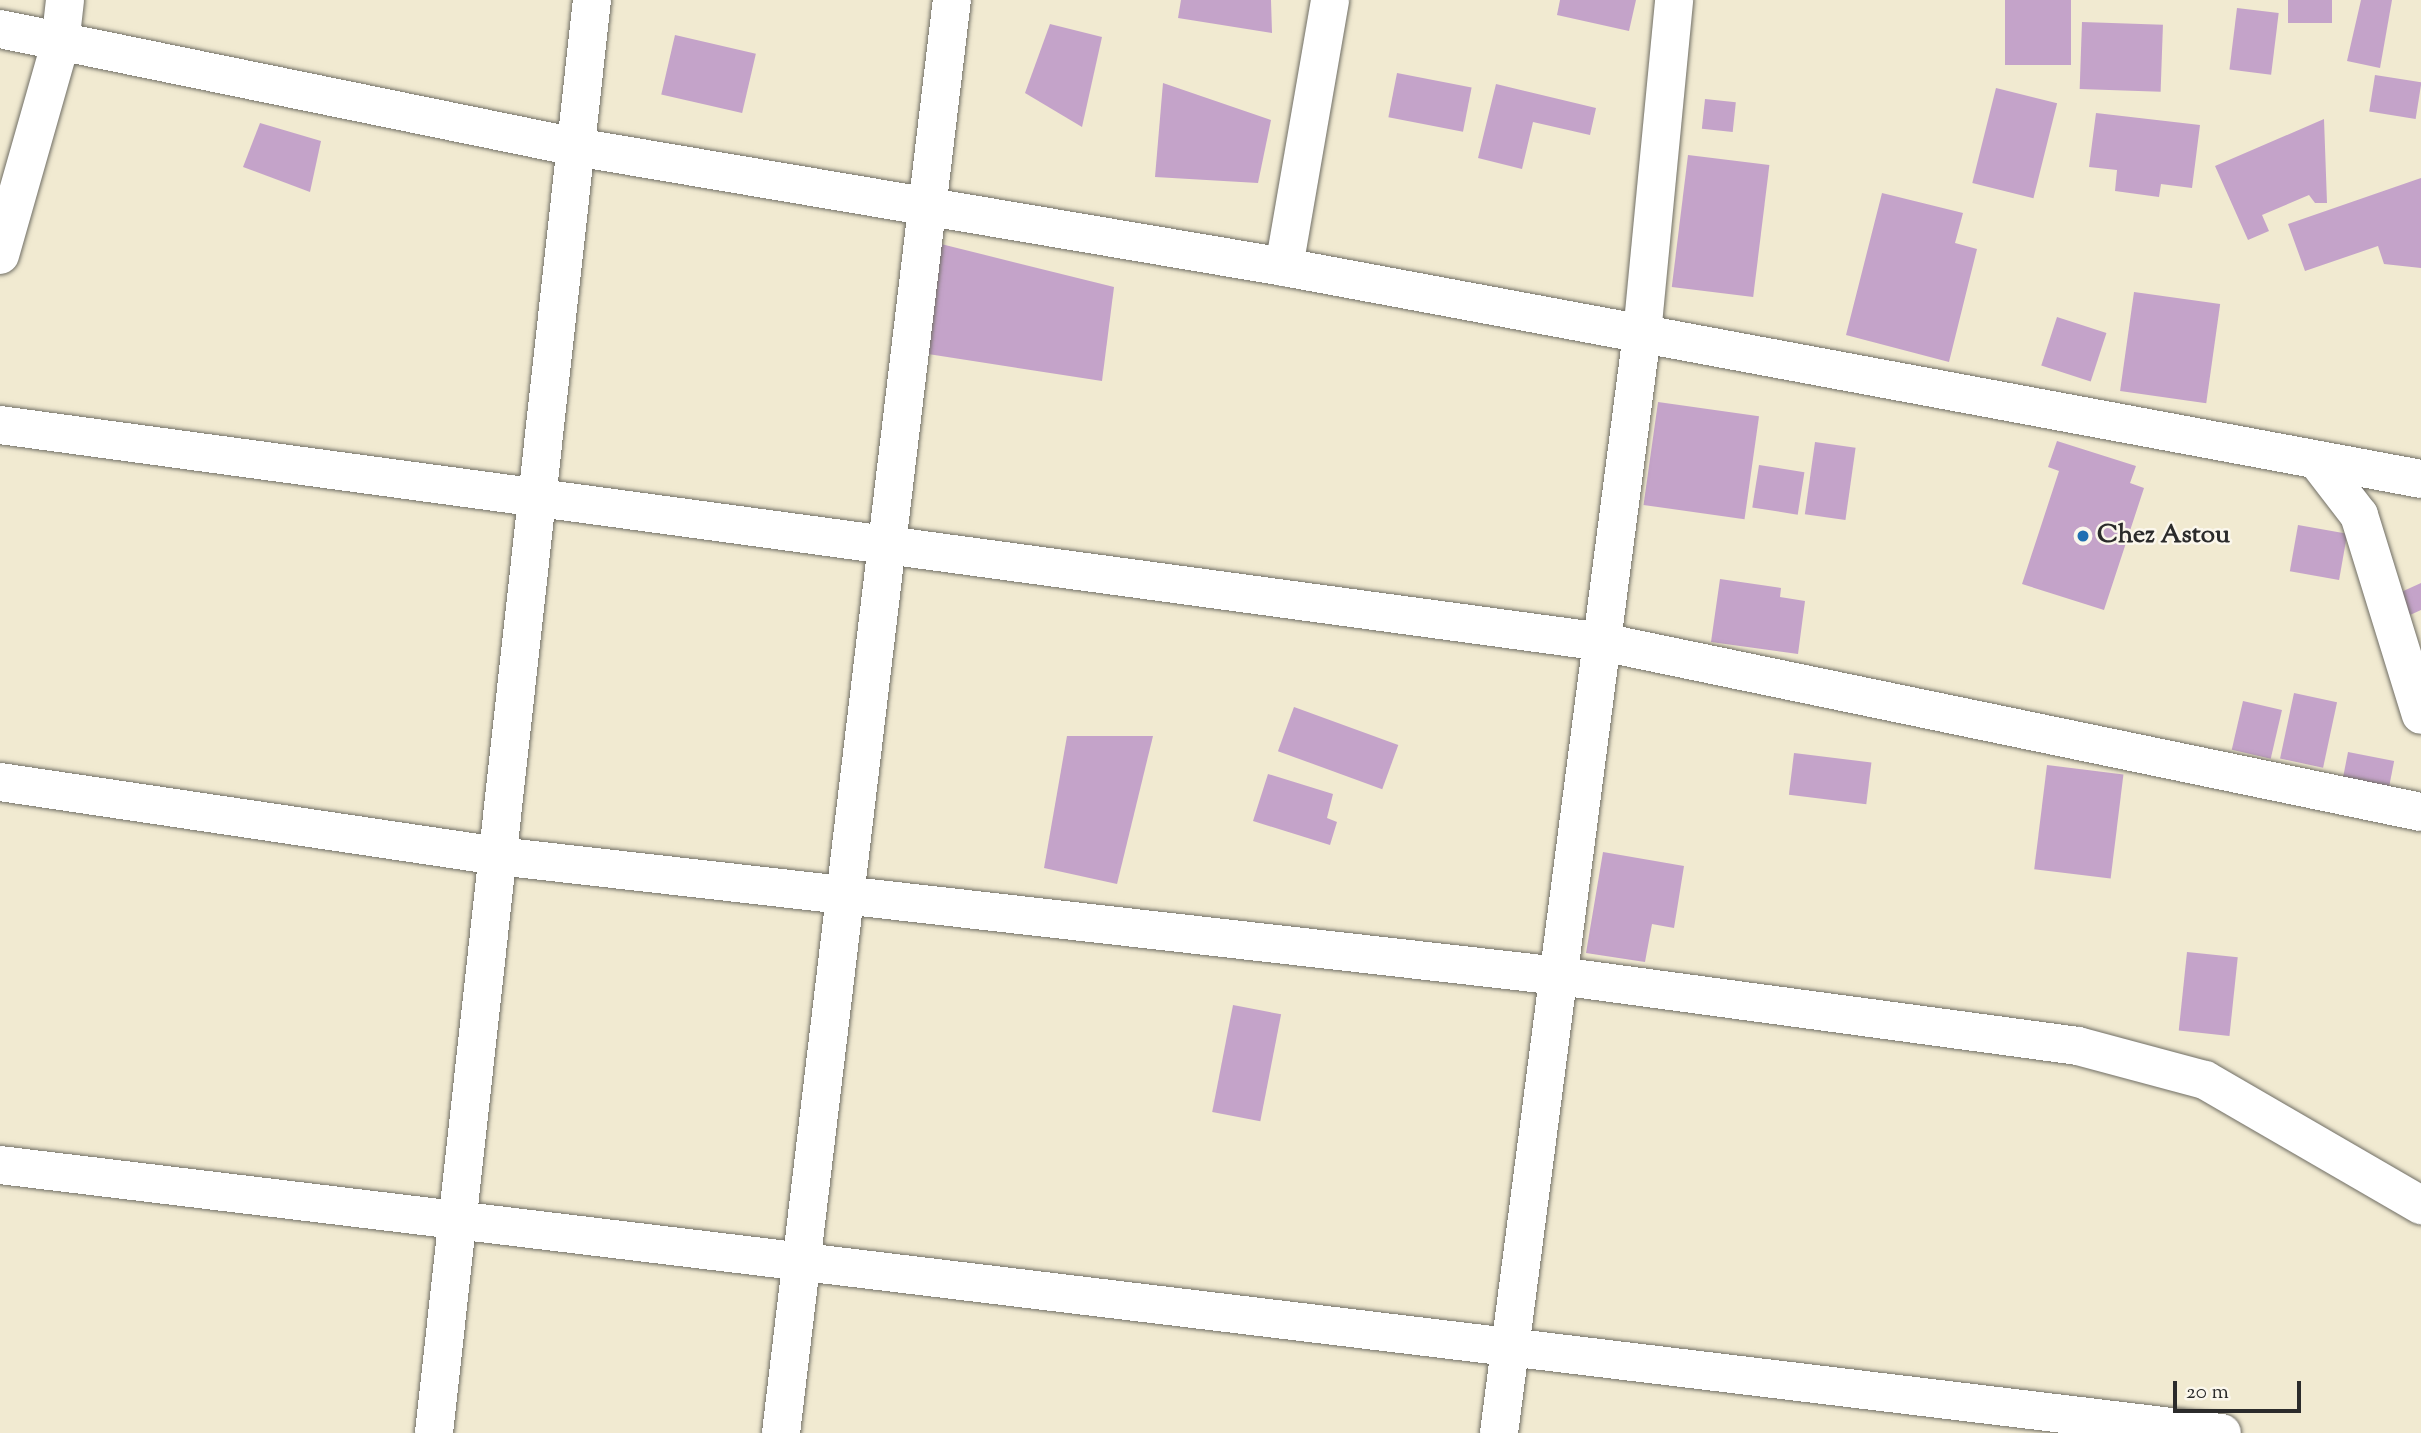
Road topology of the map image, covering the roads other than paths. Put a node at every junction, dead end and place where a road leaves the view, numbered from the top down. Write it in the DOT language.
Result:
graph roads {
  1 [pos="65,0"];
  2 [pos="592,0"];
  3 [pos="952,0"];
  4 [pos="1330,0"];
  5 [pos="1674,0"];
  6 [pos="0,29"];
  7 [pos="60,44"];
  8 [pos="16,147"];
  9 [pos="576,147"];
  10 [pos="927,207"];
  11 [pos="0,255"];
  12 [pos="1284,267"];
  13 [pos="1642,334"];
  14 [pos="0,425"];
  15 [pos="2318,462"];
  16 [pos="2421,479"];
  17 [pos="537,501"];
  18 [pos="887,544"];
  19 [pos="1602,642"];
  20 [pos="2421,715"];
  21 [pos="0,782"];
  22 [pos="2421,812"];
  23 [pos="498,856"];
  24 [pos="845,895"];
  25 [pos="1559,976"];
  26 [pos="0,1165"];
  27 [pos="2421,1205"];
  28 [pos="457,1220"];
  29 [pos="801,1262"];
  30 [pos="1510,1347"];
  31 [pos="434,1433"];
  32 [pos="780,1433"];
  33 [pos="1499,1433"];
  34 [pos="2222,1433"];
  1 -- 7 [label="street"];
  2 -- 9 [label="street"];
  3 -- 10 [label="street"];
  4 -- 12 [label="street"];
  5 -- 13 [label="street"];
  6 -- 7 [label="street"];
  7 -- 8 [label="street"];
  7 -- 9 [label="street"];
  8 -- 11 [label="street"];
  9 -- 10 [label="street"];
  9 -- 17 [label="street"];
  10 -- 12 [label="street"];
  10 -- 18 [label="street"];
  12 -- 13 [label="street"];
  13 -- 15 [label="street"];
  13 -- 19 [label="street"];
  14 -- 17 [label="street"];
  15 -- 16 [label="street"];
  15 -- 20 [label="street"];
  17 -- 18 [label="street"];
  17 -- 23 [label="street"];
  18 -- 19 [label="street"];
  18 -- 24 [label="street"];
  19 -- 22 [label="street"];
  19 -- 25 [label="street"];
  21 -- 23 [label="street"];
  23 -- 24 [label="street"];
  23 -- 28 [label="street"];
  24 -- 25 [label="street"];
  24 -- 29 [label="street"];
  25 -- 27 [label="street"];
  25 -- 30 [label="street"];
  26 -- 28 [label="street"];
  28 -- 29 [label="street"];
  28 -- 31 [label="street"];
  29 -- 30 [label="street"];
  29 -- 32 [label="street"];
  30 -- 33 [label="street"];
  30 -- 34 [label="street"];
}
